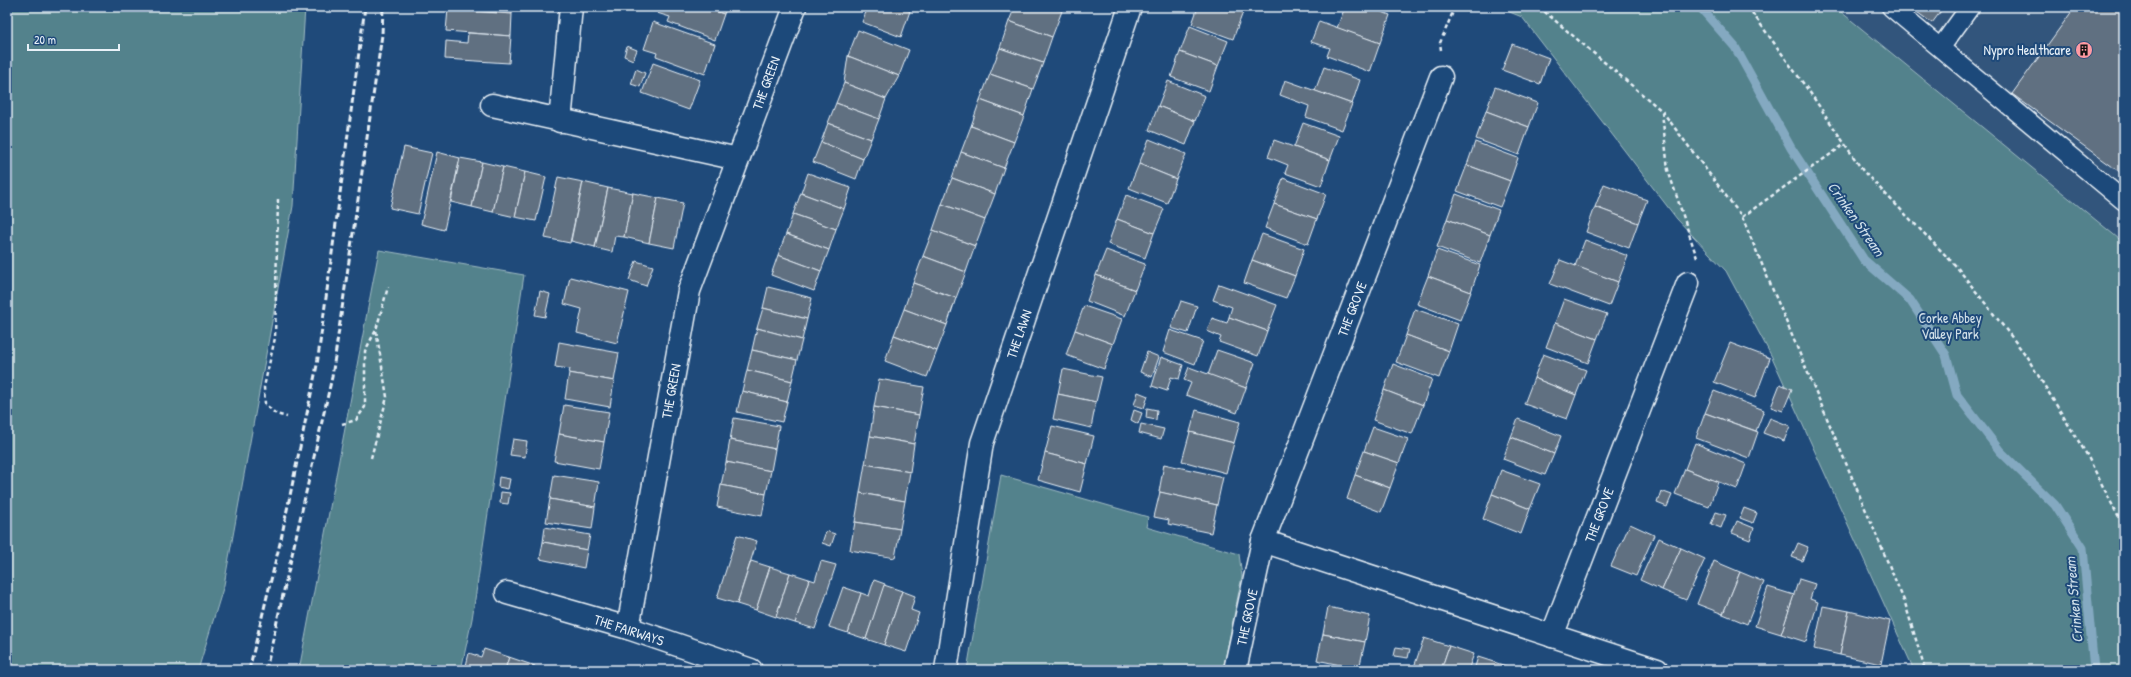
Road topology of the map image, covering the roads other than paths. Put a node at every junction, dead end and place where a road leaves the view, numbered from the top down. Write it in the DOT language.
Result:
graph roads {
  1 [pos="571,7"];
  2 [pos="795,7"];
  3 [pos="1130,7"];
  4 [pos="1891,7"];
  5 [pos="1970,7"];
  6 [pos="1941,47"];
  7 [pos="1441,78"];
  8 [pos="492,105"];
  9 [pos="560,121"];
  10 [pos="738,159"];
  11 [pos="2124,201"];
  12 [pos="1688,282"];
  13 [pos="1262,541"];
  14 [pos="507,593"];
  15 [pos="628,628"];
  16 [pos="1552,636"];
  17 [pos="751,670"];
  18 [pos="946,670"];
  19 [pos="1235,670"];
  20 [pos="1657,670"];
  1 -- 9 [label="street"];
  2 -- 10 [label="street, THE GREEN"];
  3 -- 18 [label="street, THE LAWN"];
  4 -- 6 [label="lane"];
  5 -- 6 [label="lane"];
  6 -- 11 [label="lane"];
  7 -- 13 [label="street, THE GROVE"];
  8 -- 9 [label="street"];
  9 -- 10 [label="street"];
  10 -- 15 [label="street, THE GREEN"];
  12 -- 16 [label="street, THE GROVE"];
  13 -- 16 [label="street"];
  13 -- 19 [label="street, THE GROVE"];
  14 -- 15 [label="street, THE FAIRWAYS"];
  15 -- 17 [label="street, THE FAIRWAYS"];
  16 -- 20 [label="street"];
}
